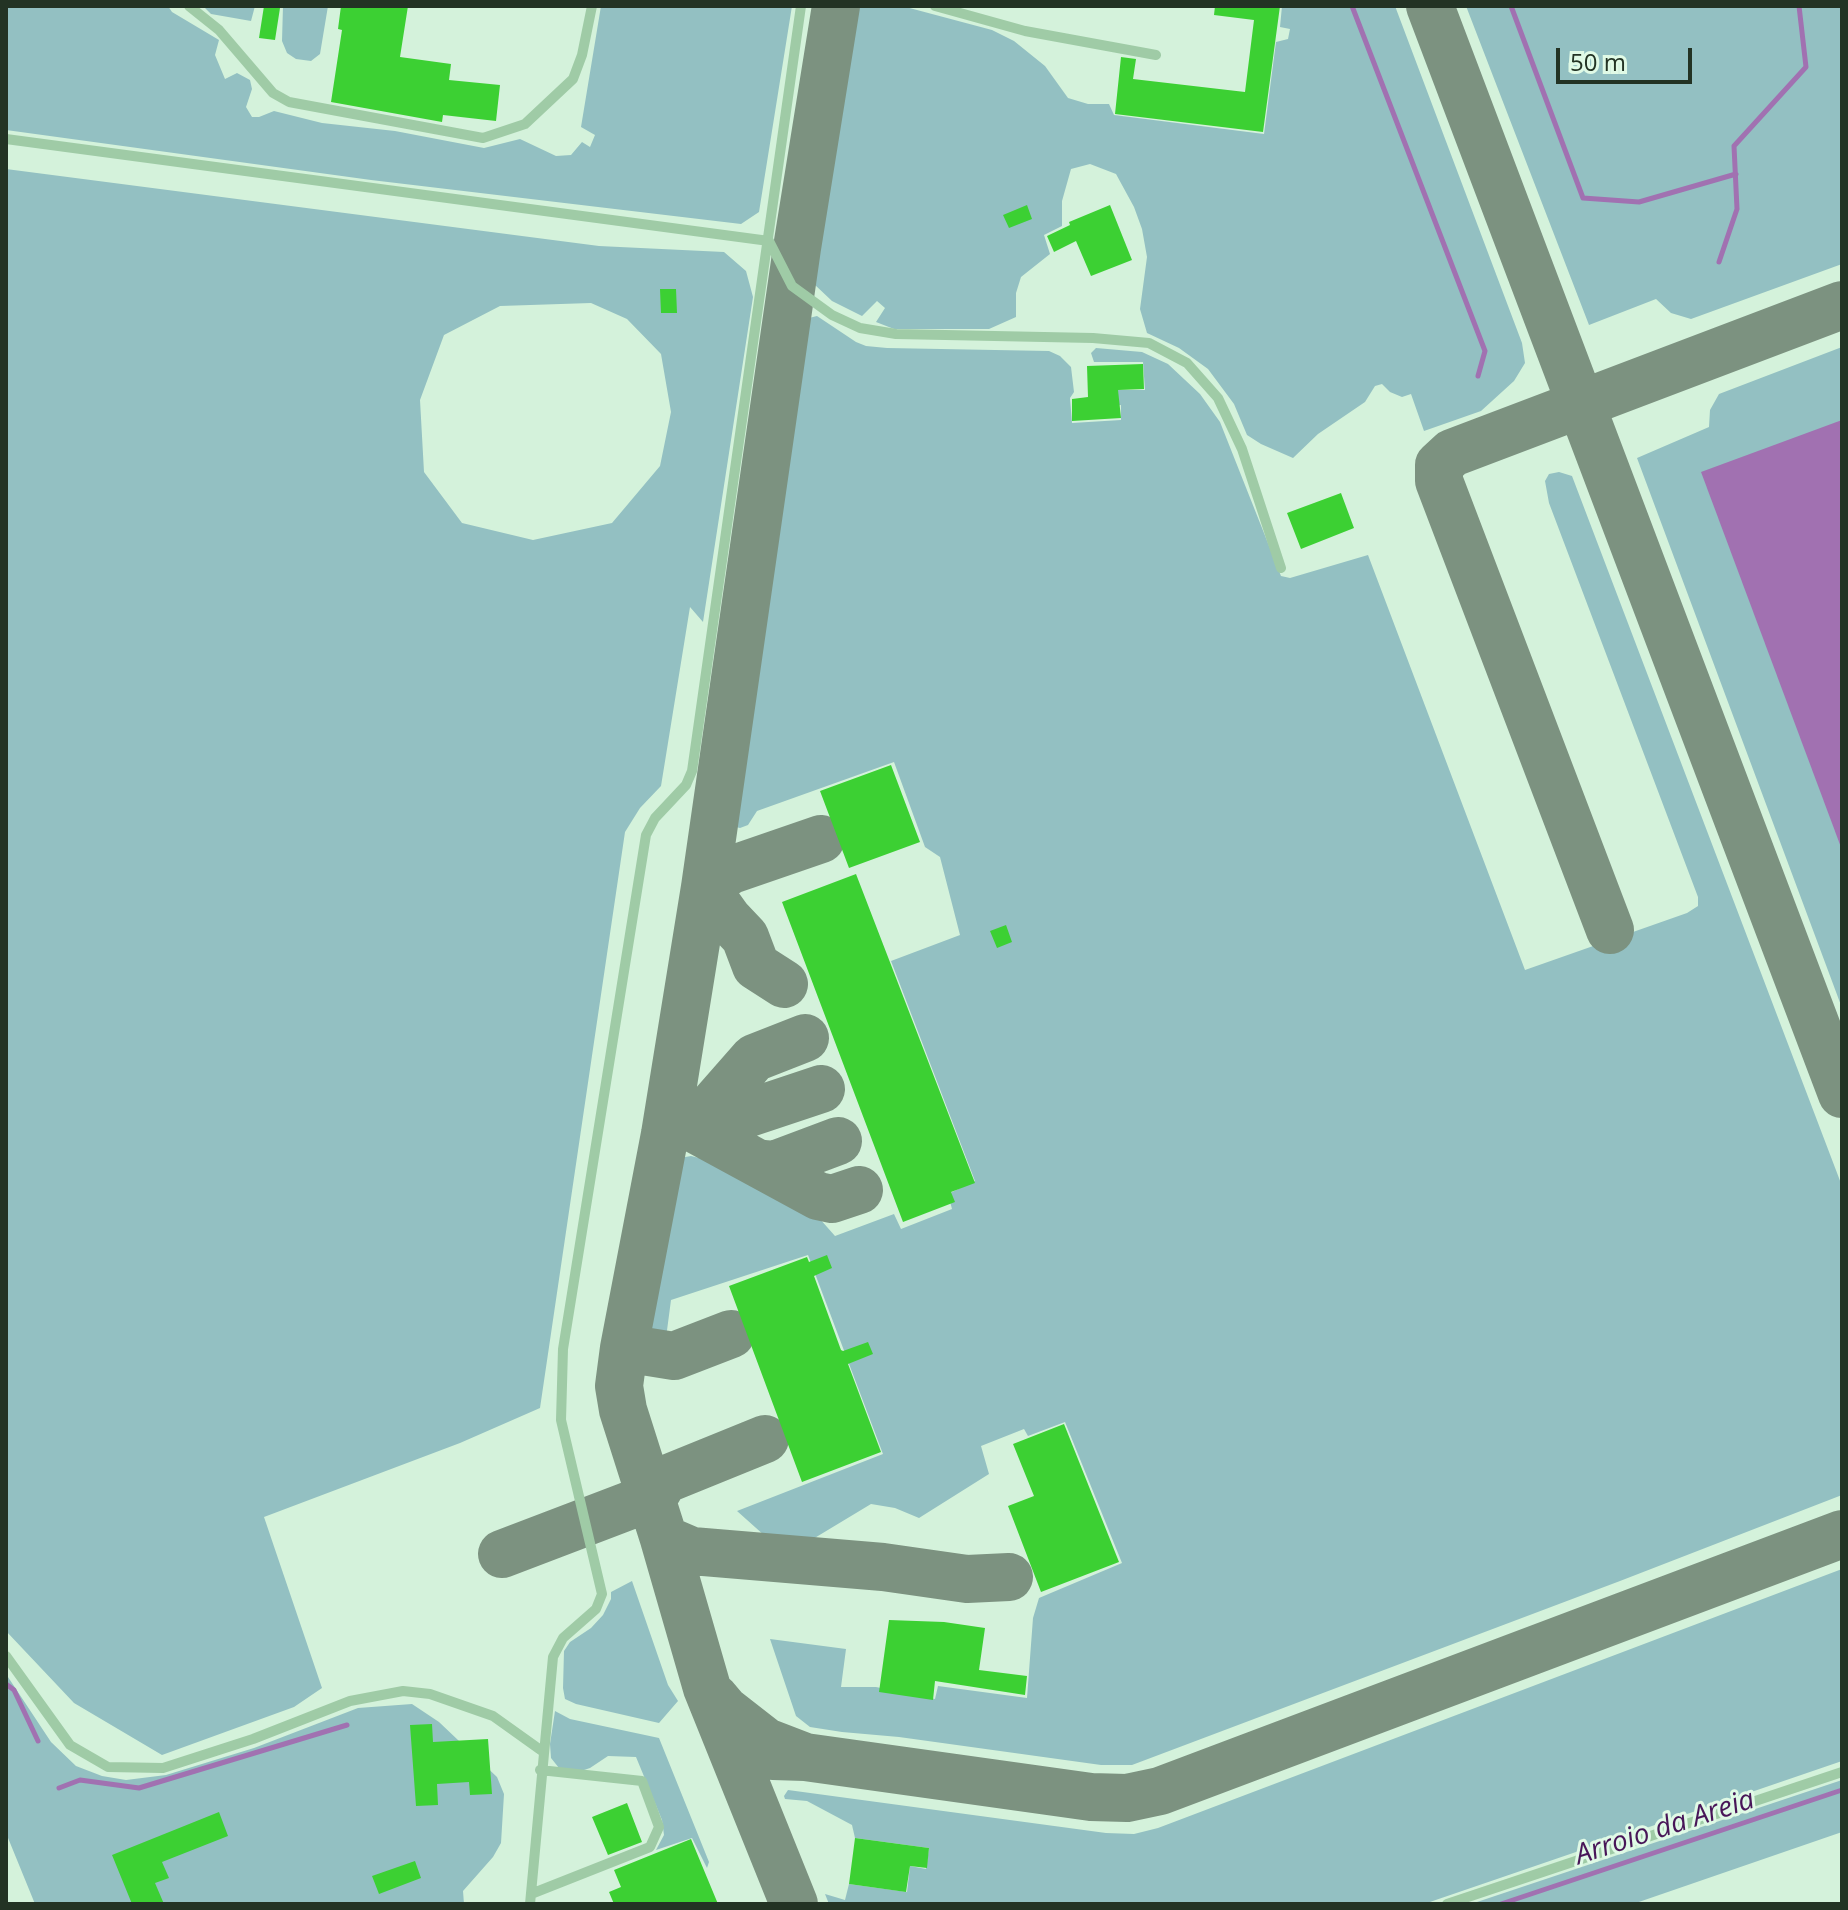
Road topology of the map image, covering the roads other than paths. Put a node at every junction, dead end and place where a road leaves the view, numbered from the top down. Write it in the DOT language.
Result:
graph roads {
  1 [pos="189,6"];
  2 [pos="592,6"];
  3 [pos="801,6"];
  4 [pos="935,6"];
  5 [pos="1156,55"];
  6 [pos="6,139"];
  7 [pos="769,241"];
  8 [pos="1281,568"];
  9 [pos="6,1656"];
  10 [pos="542,1751"];
  11 [pos="540,1770"];
  12 [pos="1842,1772"];
  13 [pos="530,1899"];
  14 [pos="1447,1904"];
  1 -- 2 [label="lane"];
  3 -- 7 [label="lane"];
  4 -- 5 [label="lane"];
  6 -- 7 [label="lane"];
  7 -- 8 [label="lane"];
  7 -- 10 [label="lane"];
  9 -- 10 [label="lane"];
  10 -- 11 [label="lane"];
  11 -- 13 [label="lane"];
  11 -- 13 [label="lane"];
  12 -- 14 [label="lane"];
}
